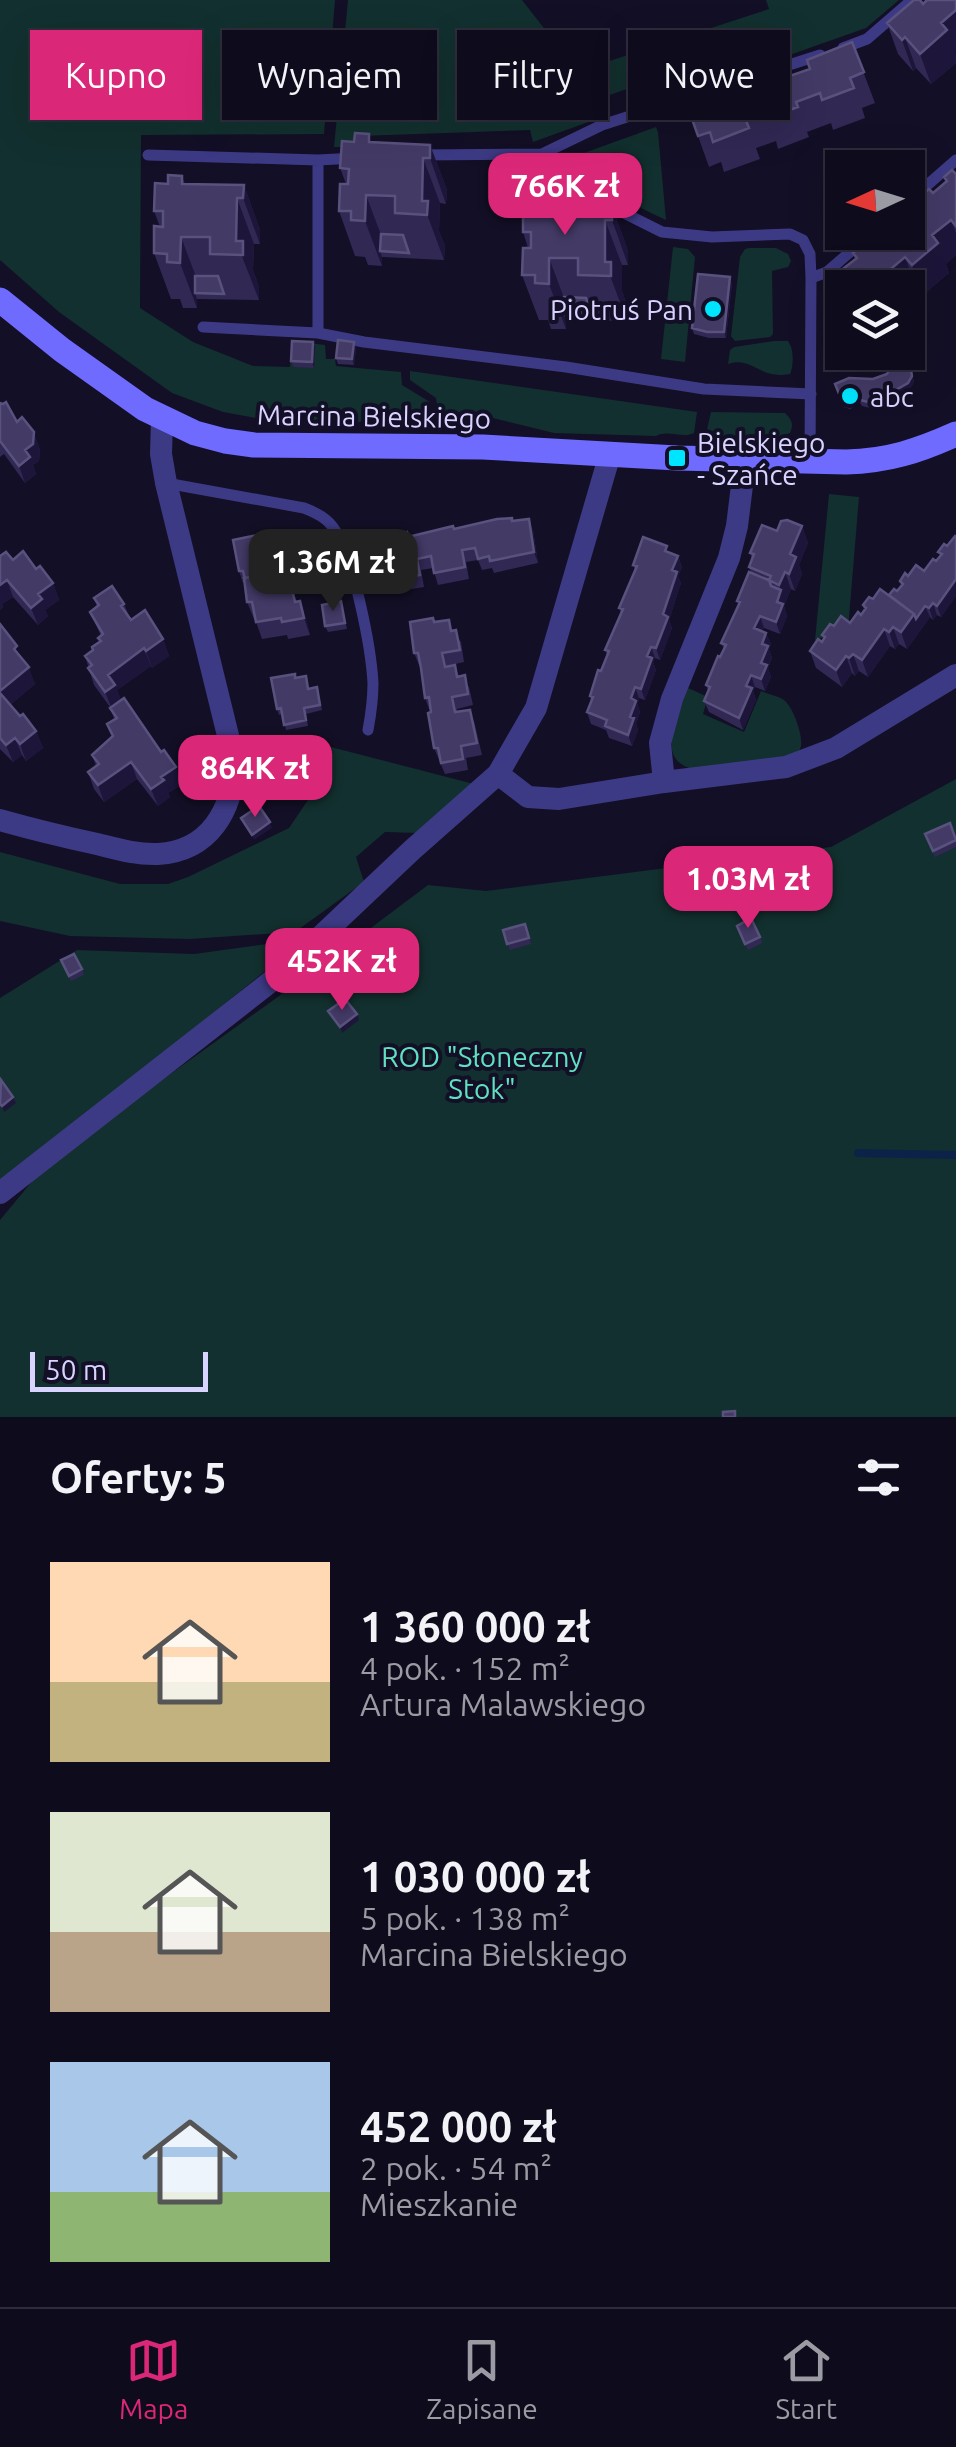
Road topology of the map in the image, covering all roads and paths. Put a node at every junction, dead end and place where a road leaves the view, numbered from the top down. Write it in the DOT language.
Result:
graph roads {
  1 [pos="912,0"];
  2 [pos="148,154"];
  3 [pos="542,154"];
  4 [pos="402,155"];
  5 [pos="364,157"];
  6 [pos="318,160"];
  7 [pos="956,160"];
  8 [pos="925,187"];
  9 [pos="852,250"];
  10 [pos="811,278"];
  11 [pos="0,300"];
  12 [pos="203,327"];
  13 [pos="318,334"];
  14 [pos="811,394"];
  15 [pos="162,419"];
  16 [pos="956,434"];
  17 [pos="610,454"];
  18 [pos="810,460"];
  19 [pos="745,461"];
  20 [pos="166,483"];
  21 [pos="956,675"];
  22 [pos="368,730"];
  23 [pos="498,774"];
  24 [pos="664,782"];
  25 [pos="0,820"];
  26 [pos="0,1193"];
  1 -- 3 [label="lane"];
  2 -- 6 [label="lane"];
  3 -- 4 [label="lane"];
  3 -- 10 [label="lane"];
  5 -- 6 [label="lane"];
  6 -- 13 [label="lane"];
  7 -- 8 [label="lane"];
  9 -- 10 [label="lane"];
  10 -- 14 [label="lane"];
  11 -- 15 [label="street, Marcina Bielskiego"];
  12 -- 13 [label="lane"];
  13 -- 14 [label="lane"];
  14 -- 18 [label="lane"];
  15 -- 17 [label="street, Marcina Bielskiego"];
  15 -- 20 [label="street"];
  16 -- 18 [label="street, Marcina Bielskiego"];
  17 -- 19 [label="street, Marcina Bielskiego"];
  17 -- 23 [label="street"];
  18 -- 19 [label="street, Marcina Bielskiego"];
  19 -- 24 [label="street"];
  20 -- 22 [label="lane"];
  20 -- 25 [label="street"];
  21 -- 24 [label="street"];
  23 -- 24 [label="street"];
  23 -- 26 [label="street"];
}
